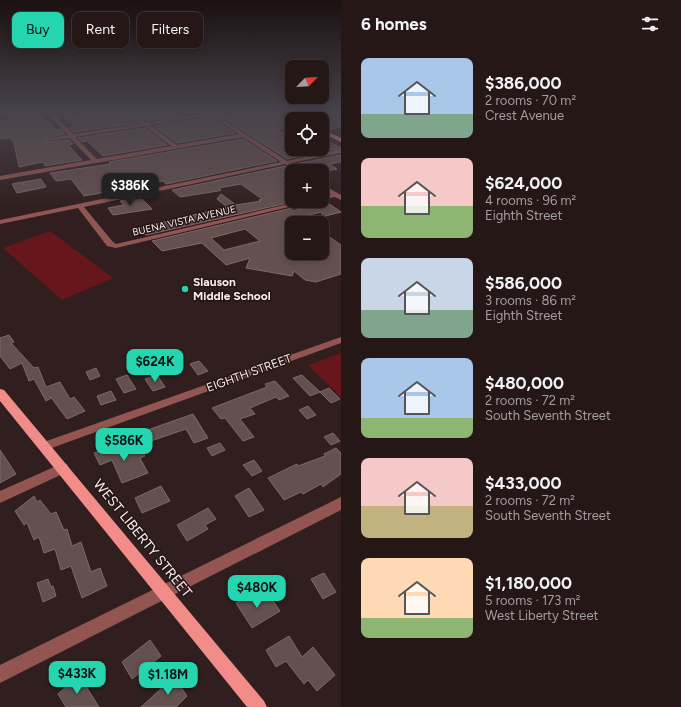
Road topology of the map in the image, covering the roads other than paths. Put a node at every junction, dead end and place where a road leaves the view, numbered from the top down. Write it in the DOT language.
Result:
graph roads {
  1 [pos="80,145"];
  2 [pos="173,145"];
  3 [pos="187,145"];
  4 [pos="260,145"];
  5 [pos="176,147"];
  6 [pos="341,151"];
  7 [pos="95,161"];
  8 [pos="286,162"];
  9 [pos="289,164"];
  10 [pos="0,178"];
  11 [pos="329,191"];
  12 [pos="338,197"];
  13 [pos="79,205"];
  14 [pos="285,207"];
  15 [pos="0,222"];
  16 [pos="341,340"];
  17 [pos="0,393"];
  18 [pos="45,446"];
  19 [pos="63,468"];
  20 [pos="0,497"];
  21 [pos="341,503"];
  22 [pos="164,591"];
  23 [pos="0,674"];
  24 [pos="258,707"];
  1 -- 7 [label="street"];
  2 -- 5 [label="street"];
  3 -- 5 [label="street"];
  4 -- 8 [label="street"];
  5 -- 7 [label="street"];
  6 -- 8 [label="street"];
  7 -- 10 [label="street"];
  8 -- 9 [label="street"];
  8 -- 13 [label="street"];
  11 -- 12 [label="street"];
  13 -- 14 [label="street, BUENA VISTA AVENUE"];
  13 -- 15 [label="street"];
  16 -- 18 [label="street, EIGHTH STREET"];
  17 -- 18 [label="main road, WEST LIBERTY STREET"];
  18 -- 19 [label="main road, WEST LIBERTY STREET"];
  19 -- 20 [label="street"];
  19 -- 22 [label="main road, WEST LIBERTY STREET"];
  21 -- 22 [label="street"];
  22 -- 23 [label="street"];
  22 -- 24 [label="main road, WEST LIBERTY STREET"];
}
